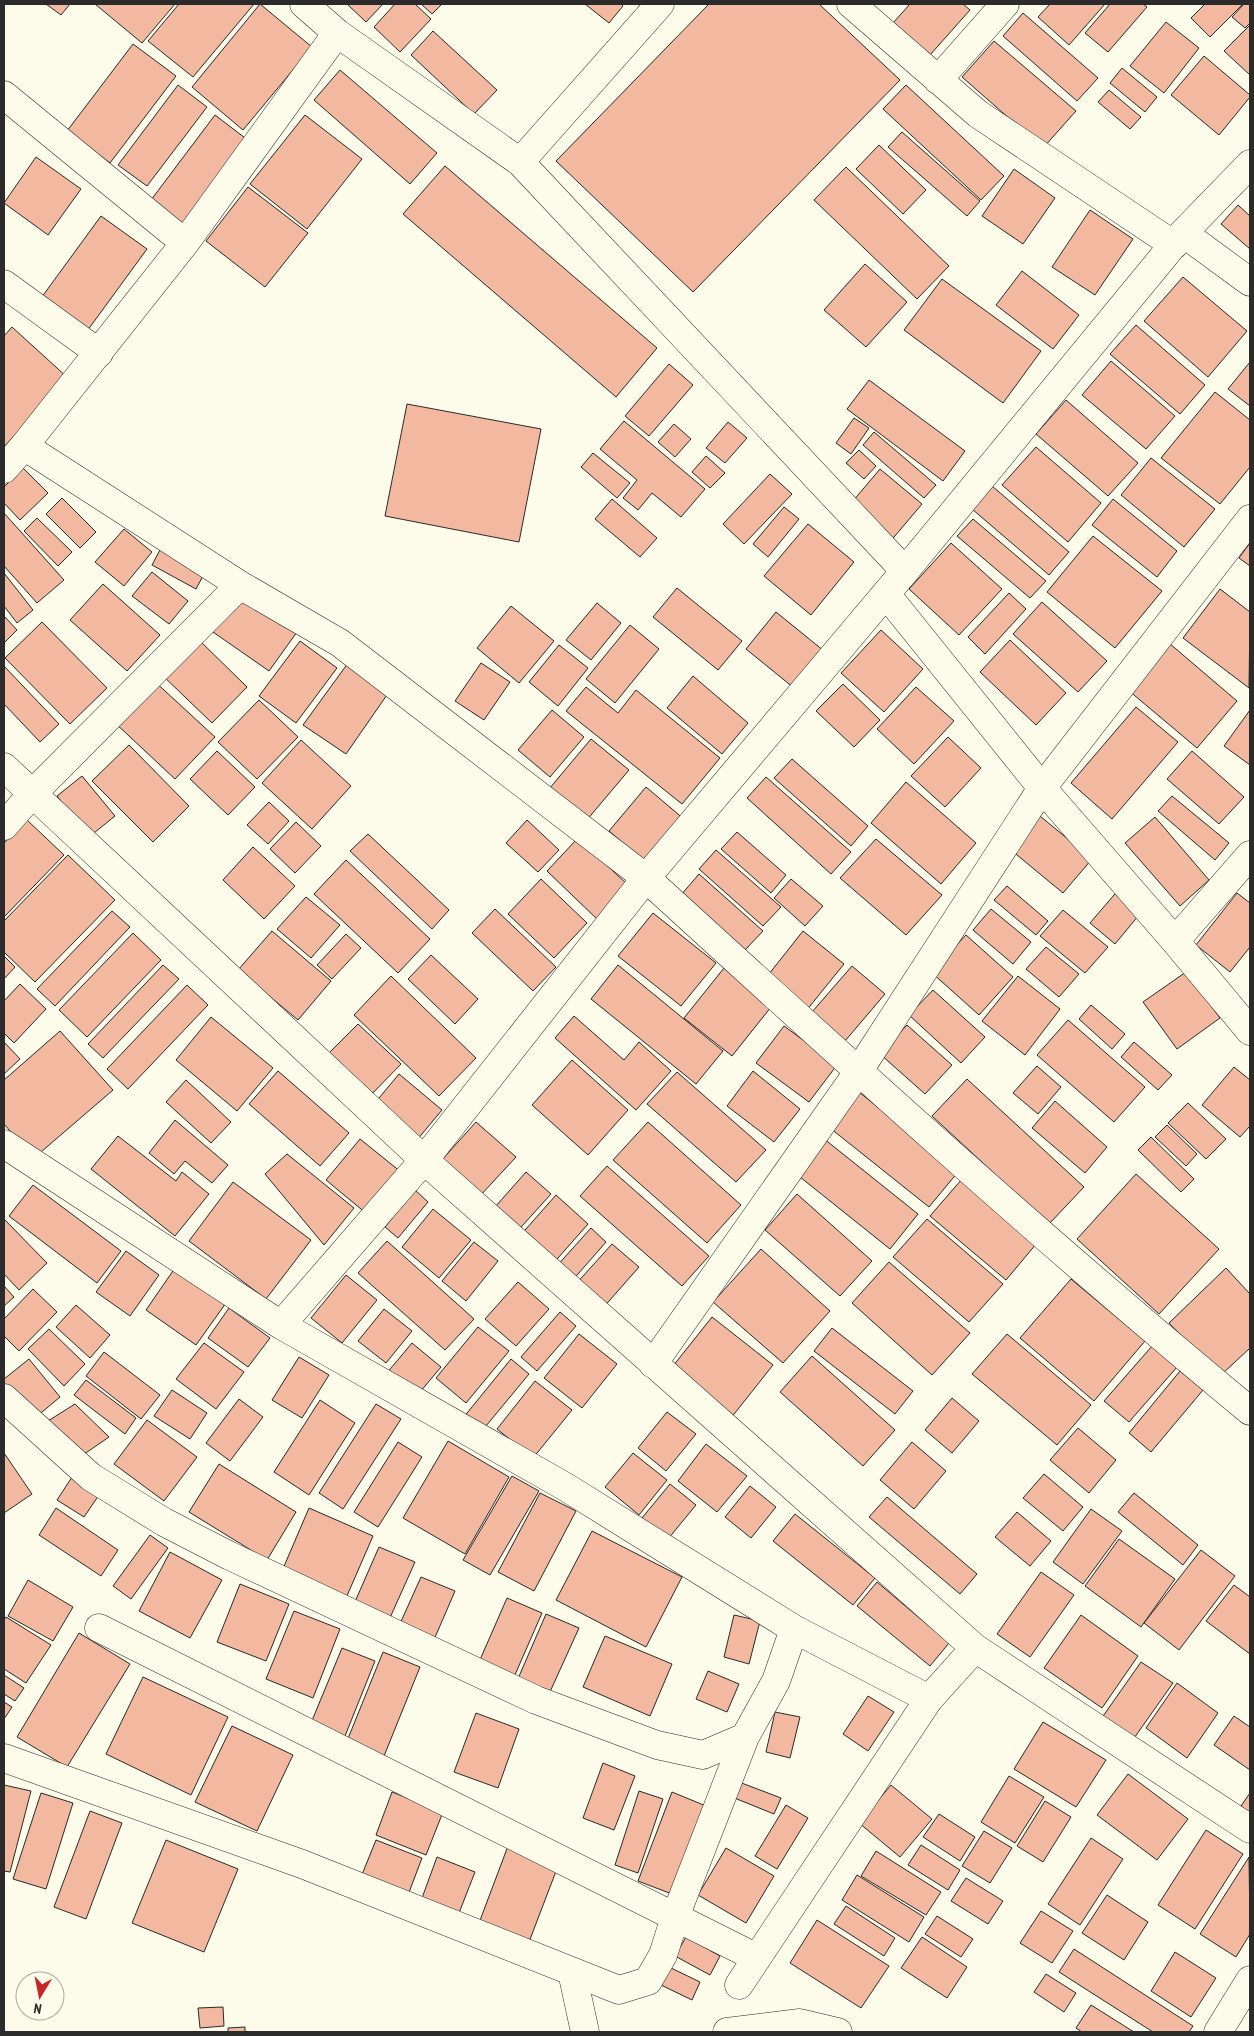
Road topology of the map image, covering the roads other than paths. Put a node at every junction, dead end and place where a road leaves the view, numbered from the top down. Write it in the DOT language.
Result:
graph roads {
  1 [pos="304,4"];
  2 [pos="660,4"];
  3 [pos="851,4"];
  4 [pos="1005,4"];
  5 [pos="337,33"];
  6 [pos="938,80"];
  7 [pos="4,96"];
  8 [pos="520,162"];
  9 [pos="1250,164"];
  10 [pos="1178,239"];
  11 [pos="185,243"];
  12 [pos="1250,282"];
  13 [pos="4,284"];
  14 [pos="99,353"];
  15 [pos="24,446"];
  16 [pos="4,469"];
  17 [pos="1250,519"];
  18 [pos="905,571"];
  19 [pos="240,585"];
  20 [pos="886,594"];
  21 [pos="4,768"];
  22 [pos="1042,788"];
  23 [pos="32,794"];
  24 [pos="4,826"];
  25 [pos="1250,855"];
  26 [pos="646,878"];
  27 [pos="1175,941"];
  28 [pos="1250,1031"];
  29 [pos="858,1072"];
  30 [pos="4,1144"];
  31 [pos="424,1160"];
  32 [pos="281,1325"];
  33 [pos="653,1364"];
  34 [pos="4,1398"];
  35 [pos="1250,1411"];
  36 [pos="99,1628"];
  37 [pos="794,1629"];
  38 [pos="975,1648"];
  39 [pos="929,1698"];
  40 [pos="744,1737"];
  41 [pos="4,1758"];
  42 [pos="1250,1829"];
  43 [pos="675,1917"];
  44 [pos="757,1958"];
  45 [pos="572,1972"];
  46 [pos="1250,1980"];
  47 [pos="739,1986"];
  48 [pos="585,2032"];
  49 [pos="727,2032"];
  50 [pos="838,2032"];
  51 [pos="1218,2032"];
  1 -- 5 [label="street"];
  2 -- 8 [label="street"];
  3 -- 6 [label="street"];
  4 -- 6 [label="street"];
  5 -- 8 [label="street"];
  5 -- 11 [label="street"];
  6 -- 10 [label="street"];
  7 -- 11 [label="street"];
  8 -- 18 [label="street"];
  9 -- 10 [label="street"];
  10 -- 12 [label="street"];
  10 -- 18 [label="street"];
  11 -- 14 [label="street"];
  13 -- 14 [label="street"];
  14 -- 15 [label="street"];
  15 -- 16 [label="street"];
  15 -- 19 [label="street"];
  17 -- 22 [label="street"];
  18 -- 20 [label="street"];
  19 -- 23 [label="street"];
  19 -- 26 [label="street"];
  20 -- 22 [label="street"];
  20 -- 26 [label="street"];
  21 -- 23 [label="street"];
  22 -- 27 [label="street"];
  22 -- 29 [label="street"];
  23 -- 24 [label="street"];
  23 -- 31 [label="street"];
  25 -- 27 [label="street"];
  26 -- 29 [label="street"];
  26 -- 31 [label="street"];
  27 -- 28 [label="street"];
  29 -- 33 [label="street"];
  29 -- 35 [label="street"];
  30 -- 32 [label="street"];
  31 -- 32 [label="street"];
  31 -- 33 [label="street"];
  32 -- 37 [label="street"];
  33 -- 38 [label="street"];
  34 -- 40 [label="street"];
  36 -- 43 [label="street"];
  37 -- 39 [label="street"];
  37 -- 40 [label="street"];
  38 -- 39 [label="street"];
  38 -- 42 [label="street"];
  39 -- 44 [label="street"];
  40 -- 43 [label="street"];
  41 -- 45 [label="street"];
  43 -- 44 [label="street"];
  43 -- 45 [label="street"];
  44 -- 47 [label="street"];
  45 -- 48 [label="street"];
  46 -- 51 [label="street"];
  49 -- 50 [label="street"];
}
